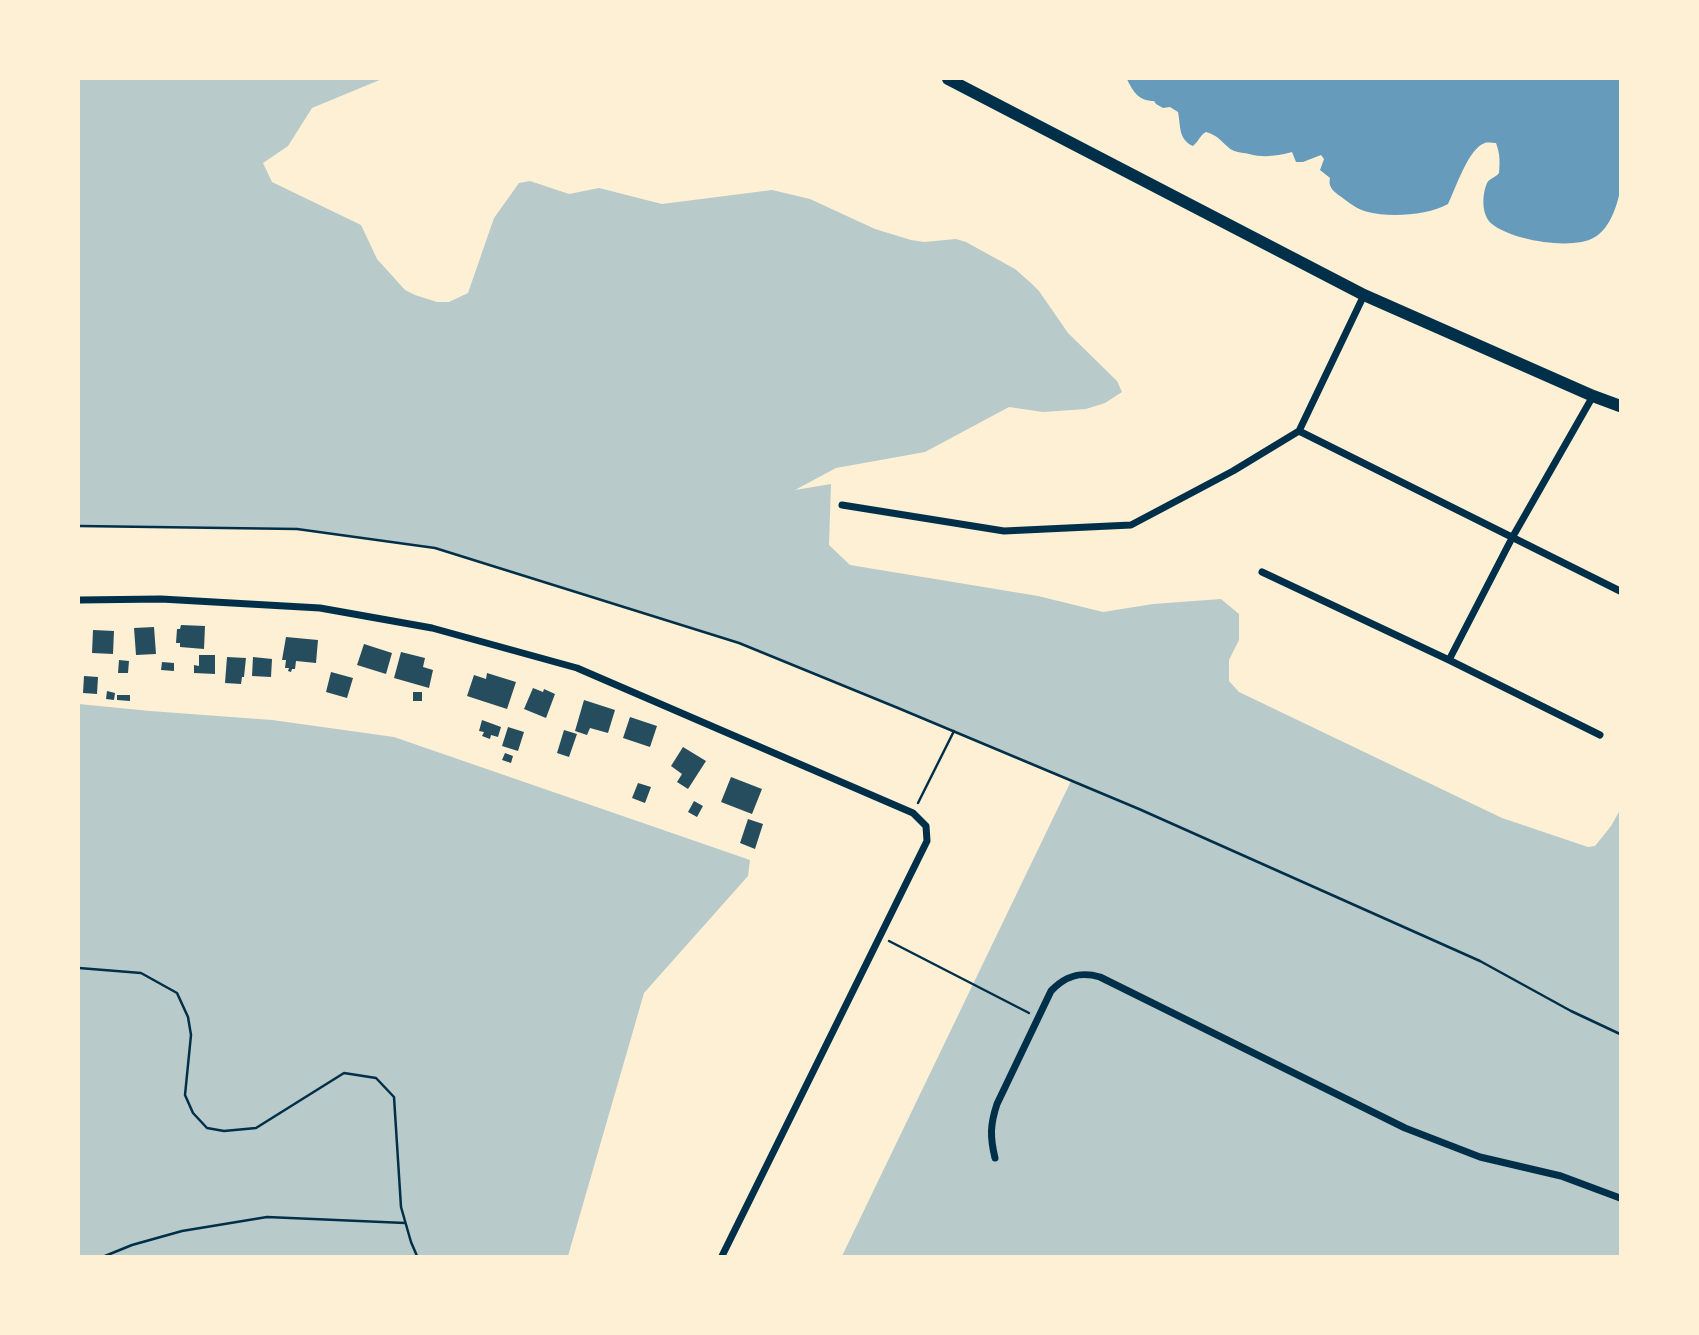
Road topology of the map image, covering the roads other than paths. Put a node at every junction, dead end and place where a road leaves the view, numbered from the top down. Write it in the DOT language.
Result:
graph roads {
  1 [pos="948,79"];
  2 [pos="1364,295"];
  3 [pos="1593,396"];
  4 [pos="1620,408"];
  5 [pos="1299,431"];
  6 [pos="842,505"];
  7 [pos="1512,538"];
  8 [pos="1262,572"];
  9 [pos="1620,591"];
  10 [pos="79,600"];
  11 [pos="1449,660"];
  12 [pos="1600,735"];
  13 [pos="995,1158"];
  14 [pos="1620,1198"];
  15 [pos="722,1256"];
  1 -- 2 [label="main road"];
  2 -- 3 [label="main road"];
  2 -- 5 [label="street"];
  3 -- 4 [label="main road"];
  3 -- 7 [label="street"];
  5 -- 6 [label="street"];
  5 -- 7 [label="street"];
  7 -- 9 [label="street"];
  7 -- 11 [label="street"];
  8 -- 11 [label="street"];
  10 -- 15 [label="street"];
  11 -- 12 [label="street"];
  13 -- 14 [label="street"];
}
